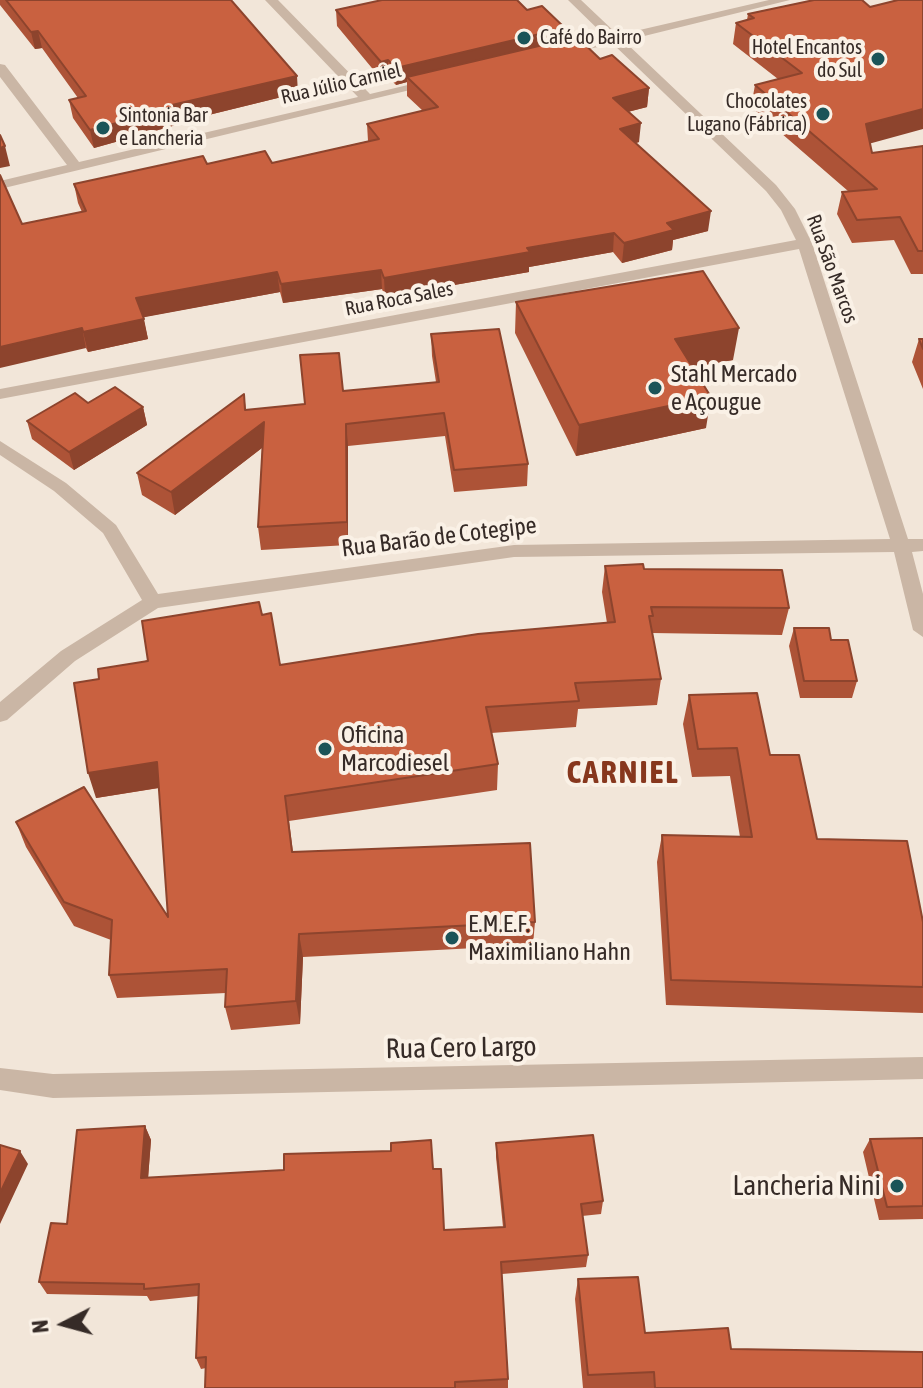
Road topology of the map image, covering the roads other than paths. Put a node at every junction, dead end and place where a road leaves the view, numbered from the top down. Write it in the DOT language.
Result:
graph roads {
  1 [pos="271,0"];
  2 [pos="574,0"];
  3 [pos="784,0"];
  4 [pos="616,40"];
  5 [pos="554,54"];
  6 [pos="0,68"];
  7 [pos="445,80"];
  8 [pos="367,98"];
  9 [pos="76,167"];
  10 [pos="0,185"];
  11 [pos="805,243"];
  12 [pos="0,394"];
  13 [pos="0,447"];
  14 [pos="901,545"];
  15 [pos="923,545"];
  16 [pos="153,602"];
  17 [pos="923,630"];
  18 [pos="0,714"];
  19 [pos="923,1068"];
  20 [pos="0,1079"];
  1 -- 8 [label="street"];
  2 -- 4 [label="street, Rua São Marcos"];
  3 -- 4 [label="street"];
  4 -- 5 [label="street"];
  4 -- 11 [label="street, Rua São Marcos"];
  6 -- 9 [label="street"];
  7 -- 8 [label="street, Rua Júlio Carniel"];
  8 -- 9 [label="street, Rua Júlio Carniel"];
  9 -- 10 [label="street, Rua Júlio Carniel"];
  11 -- 12 [label="street, Rua Roca Sales"];
  11 -- 14 [label="street, Rua São Marcos"];
  13 -- 16 [label="street"];
  14 -- 15 [label="street, Rua Barão de Cotegipe"];
  14 -- 16 [label="street, Rua Barão de Cotegipe"];
  14 -- 17 [label="street, Rua São Marcos"];
  16 -- 18 [label="street, Rua Barão de Cotegipe"];
  19 -- 20 [label="street, Rua Cero Largo"];
}
